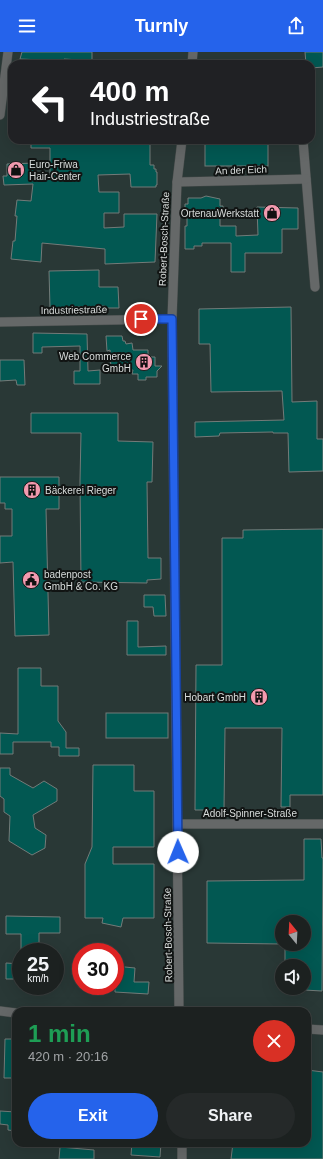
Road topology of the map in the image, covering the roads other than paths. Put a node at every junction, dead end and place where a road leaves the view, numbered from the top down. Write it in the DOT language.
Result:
graph roads {
  1 [pos="8,52"];
  2 [pos="0,115"];
  3 [pos="181,144"];
  4 [pos="302,144"];
  5 [pos="306,179"];
  6 [pos="176,182"];
  7 [pos="315,287"];
  8 [pos="172,319"];
  9 [pos="0,322"];
  10 [pos="178,824"];
  11 [pos="323,824"];
  12 [pos="179,1007"];
  13 [pos="0,1011"];
  14 [pos="12,1012"];
  15 [pos="311,1029"];
  16 [pos="323,1030"];
  17 [pos="182,1147"];
  18 [pos="182,1159"];
  1 -- 2 [label="street"];
  3 -- 6 [label="street, Robert-Bosch-Straße"];
  4 -- 5 [label="street"];
  5 -- 6 [label="street, An der Eich"];
  5 -- 7 [label="street"];
  6 -- 8 [label="street, Robert-Bosch-Straße"];
  8 -- 9 [label="street, Industriestraße"];
  8 -- 10 [label="street, Robert-Bosch-Straße"];
  10 -- 11 [label="street, Adolf-Spinner-Straße"];
  10 -- 12 [label="street, Robert-Bosch-Straße"];
  13 -- 14 [label="street"];
  15 -- 16 [label="street"];
  17 -- 18 [label="street"];
}
